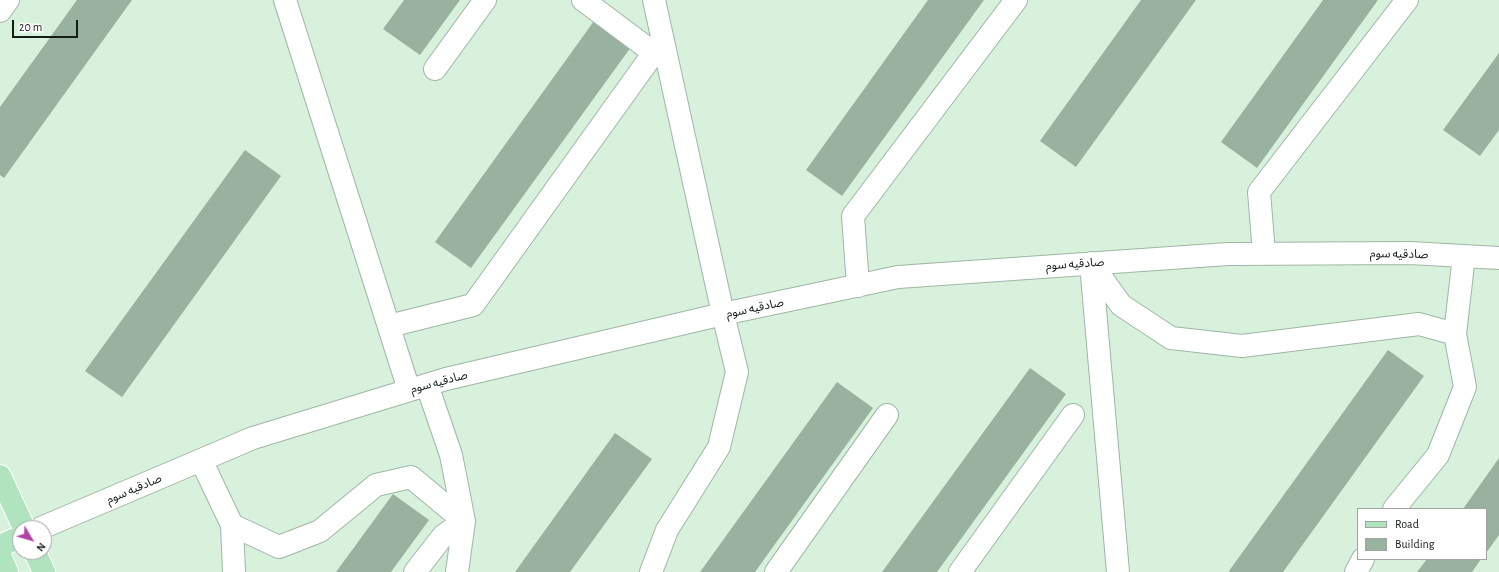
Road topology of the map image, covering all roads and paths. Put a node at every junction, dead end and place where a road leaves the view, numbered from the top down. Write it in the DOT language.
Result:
graph roads {
  1 [pos="8,0"];
  2 [pos="285,0"];
  3 [pos="485,0"];
  4 [pos="583,0"];
  5 [pos="654,0"];
  6 [pos="1016,0"];
  7 [pos="1407,0"];
  8 [pos="0,11"];
  9 [pos="659,46"];
  10 [pos="435,69"];
  11 [pos="1264,253"];
  12 [pos="1464,256"];
  13 [pos="1499,258"];
  14 [pos="1091,263"];
  15 [pos="858,286"];
  16 [pos="723,314"];
  17 [pos="389,326"];
  18 [pos="1454,334"];
  19 [pos="418,388"];
  20 [pos="887,415"];
  21 [pos="1073,415"];
  22 [pos="201,460"];
  23 [pos="0,476"];
  24 [pos="1395,508"];
  25 [pos="20,520"];
  26 [pos="464,521"];
  27 [pos="52,523"];
  28 [pos="232,524"];
  29 [pos="12,541"];
  30 [pos="0,546"];
  31 [pos="0,556"];
  32 [pos="39,560"];
  33 [pos="1362,560"];
  34 [pos="7,572"];
  35 [pos="44,572"];
  36 [pos="234,572"];
  37 [pos="415,572"];
  38 [pos="457,572"];
  39 [pos="651,572"];
  40 [pos="776,572"];
  41 [pos="960,572"];
  42 [pos="1118,572"];
  43 [pos="1356,572"];
  1 -- 8 [label="street"];
  2 -- 17 [label="street"];
  3 -- 10 [label="street"];
  4 -- 9 [label="street"];
  5 -- 9 [label="street"];
  6 -- 15 [label="street"];
  7 -- 11 [label="street"];
  9 -- 16 [label="street"];
  9 -- 17 [label="street"];
  11 -- 12 [label="street, صادقیه سوم"];
  11 -- 14 [label="street, صادقیه سوم"];
  12 -- 13 [label="street, صادقیه سوم"];
  12 -- 18 [label="street"];
  14 -- 15 [label="street, صادقیه سوم"];
  14 -- 18 [label="street"];
  14 -- 42 [label="street"];
  15 -- 16 [label="street, صادقیه سوم"];
  16 -- 19 [label="street, صادقیه سوم"];
  16 -- 39 [label="street"];
  17 -- 19 [label="street"];
  18 -- 24 [label="street"];
  19 -- 22 [label="street, صادقیه سوم"];
  19 -- 26 [label="street"];
  20 -- 40 [label="street"];
  21 -- 41 [label="street"];
  22 -- 27 [label="street, صادقیه سوم"];
  22 -- 28 [label="street"];
  23 -- 25 [label="main road"];
  26 -- 28 [label="street"];
  26 -- 37 [label="street"];
  26 -- 38 [label="street"];
  28 -- 36 [label="street"];
  29 -- 30 [label="main road"];
  31 -- 34 [label="main road"];
  32 -- 35 [label="main road"];
  33 -- 43 [label="street"];
}
